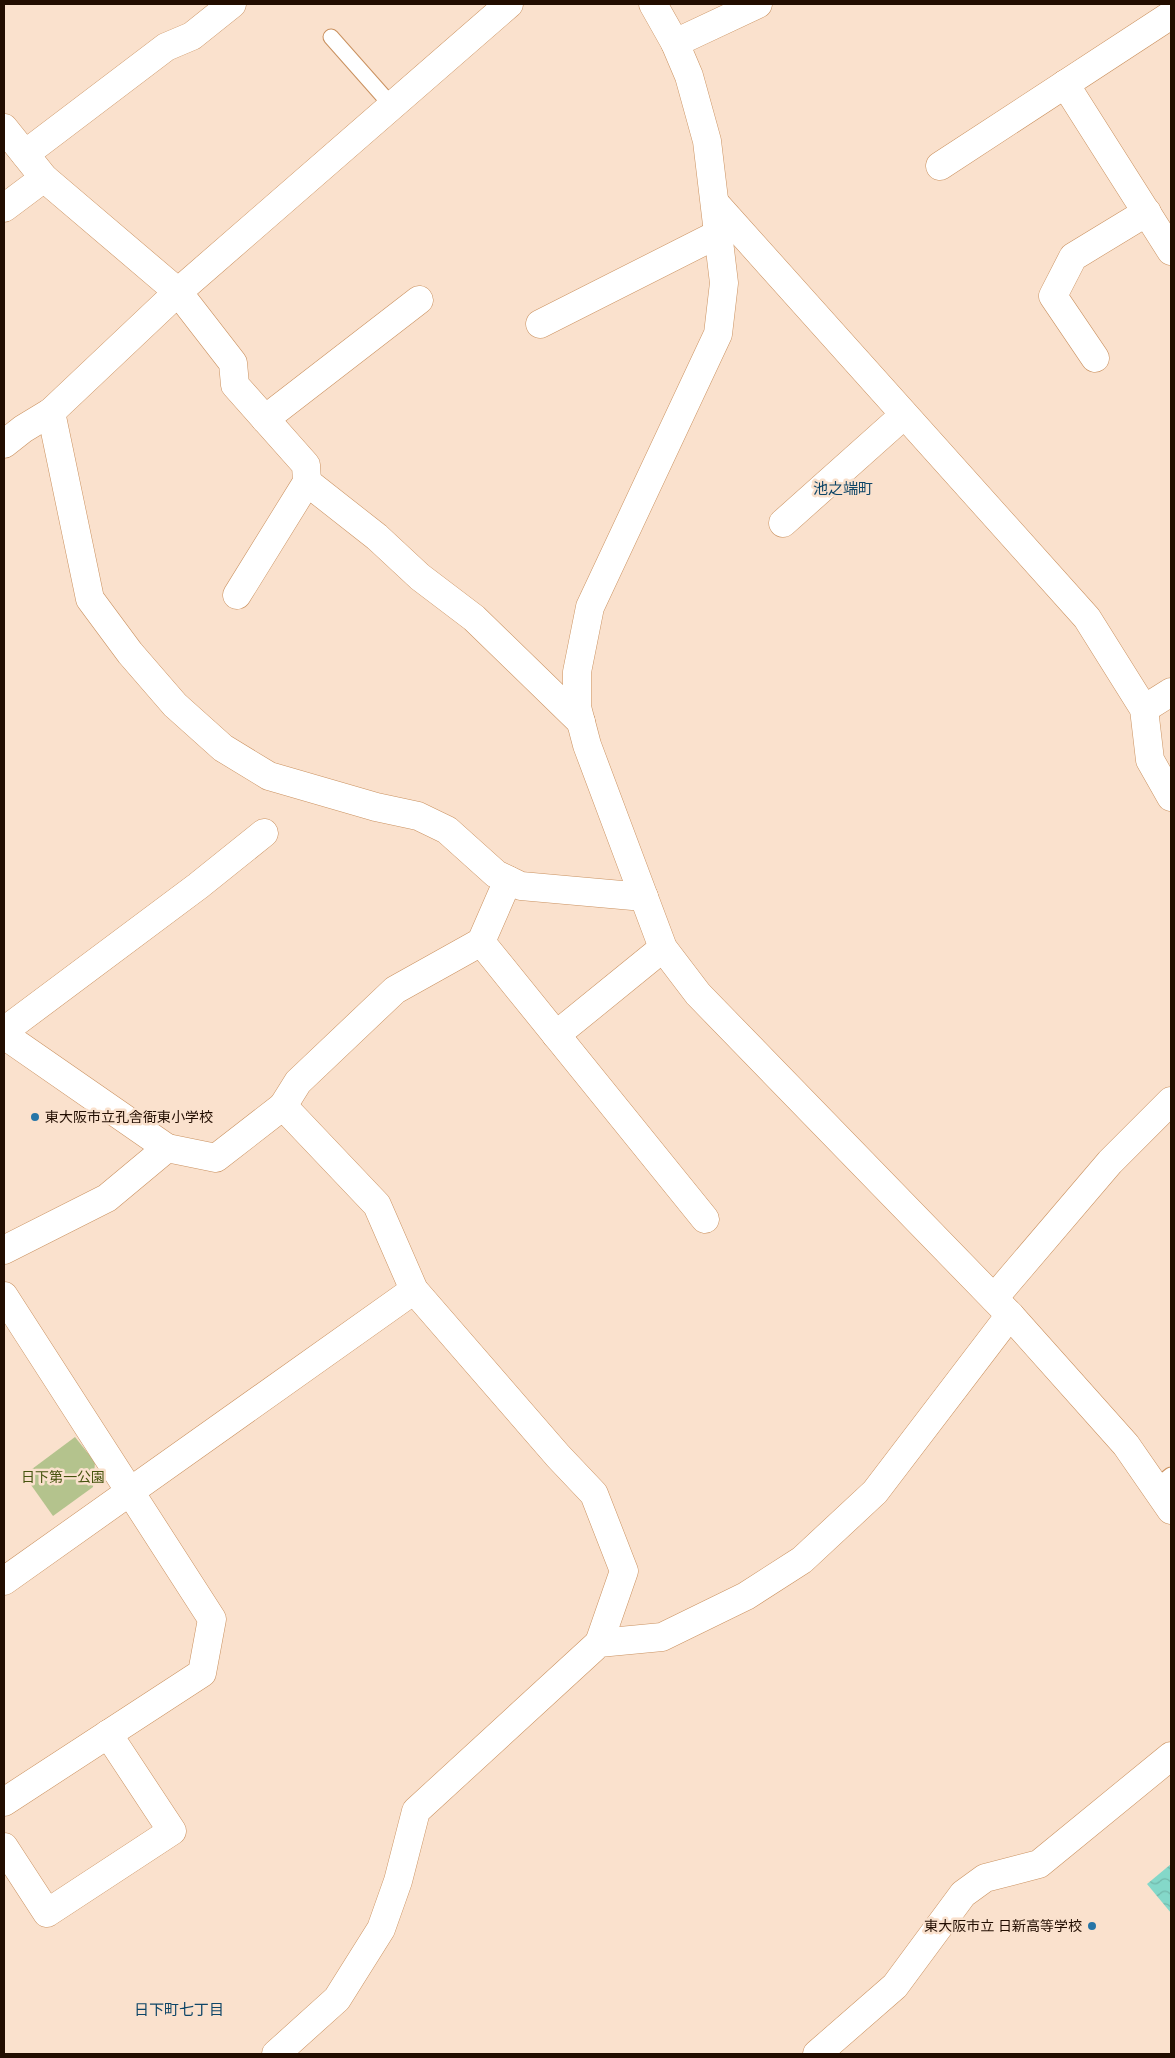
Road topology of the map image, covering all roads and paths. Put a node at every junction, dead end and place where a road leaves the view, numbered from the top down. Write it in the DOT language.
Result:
graph roads {
  1 [pos="232,4"];
  2 [pos="509,4"];
  3 [pos="654,4"];
  4 [pos="758,4"];
  5 [pos="1171,15"];
  6 [pos="331,37"];
  7 [pos="675,43"];
  8 [pos="1065,84"];
  9 [pos="392,106"];
  10 [pos="4,128"];
  11 [pos="25,154"];
  12 [pos="940,166"];
  13 [pos="44,178"];
  14 [pos="715,202"];
  15 [pos="4,208"];
  16 [pos="1147,212"];
  17 [pos="720,233"];
  18 [pos="1171,251"];
  19 [pos="178,292"];
  20 [pos="419,300"];
  21 [pos="540,324"];
  22 [pos="1095,358"];
  23 [pos="51,412"];
  24 [pos="904,415"];
  25 [pos="265,419"];
  26 [pos="4,444"];
  27 [pos="307,482"];
  28 [pos="783,523"];
  29 [pos="237,595"];
  30 [pos="1171,692"];
  31 [pos="1144,709"];
  32 [pos="581,722"];
  33 [pos="1171,797"];
  34 [pos="264,833"];
  35 [pos="508,880"];
  36 [pos="644,897"];
  37 [pos="481,942"];
  38 [pos="662,948"];
  39 [pos="4,1033"];
  40 [pos="556,1035"];
  41 [pos="1171,1101"];
  42 [pos="283,1106"];
  43 [pos="167,1148"];
  44 [pos="705,1220"];
  45 [pos="4,1250"];
  46 [pos="414,1290"];
  47 [pos="4,1296"];
  48 [pos="1002,1307"];
  49 [pos="1163,1481"];
  50 [pos="131,1491"];
  51 [pos="1171,1510"];
  52 [pos="4,1581"];
  53 [pos="599,1643"];
  54 [pos="108,1734"];
  55 [pos="1171,1756"];
  56 [pos="4,1802"];
  57 [pos="4,1847"];
  58 [pos="276,2054"];
  59 [pos="817,2054"];
  1 -- 11 [label="street"];
  2 -- 9 [label="street"];
  3 -- 7 [label="street"];
  4 -- 7 [label="street"];
  5 -- 8 [label="street"];
  6 -- 9 [label="lane"];
  7 -- 14 [label="street"];
  8 -- 12 [label="street"];
  8 -- 16 [label="street"];
  9 -- 19 [label="street"];
  10 -- 11 [label="street"];
  11 -- 13 [label="street"];
  13 -- 15 [label="street"];
  13 -- 19 [label="street"];
  14 -- 17 [label="street"];
  14 -- 24 [label="street"];
  16 -- 18 [label="street"];
  16 -- 22 [label="street"];
  17 -- 21 [label="street"];
  17 -- 32 [label="street"];
  19 -- 23 [label="street"];
  19 -- 25 [label="street"];
  20 -- 25 [label="street"];
  23 -- 26 [label="street"];
  23 -- 35 [label="street"];
  24 -- 28 [label="street"];
  24 -- 31 [label="street"];
  25 -- 27 [label="street"];
  27 -- 29 [label="street"];
  27 -- 32 [label="street"];
  30 -- 31 [label="street"];
  31 -- 33 [label="street"];
  32 -- 36 [label="street"];
  34 -- 39 [label="street"];
  35 -- 36 [label="street"];
  35 -- 37 [label="street"];
  36 -- 38 [label="street"];
  37 -- 40 [label="street"];
  37 -- 42 [label="street"];
  38 -- 40 [label="street"];
  38 -- 48 [label="street"];
  39 -- 43 [label="street"];
  40 -- 44 [label="street"];
  41 -- 48 [label="street"];
  42 -- 43 [label="street"];
  42 -- 46 [label="street"];
  43 -- 45 [label="street"];
  46 -- 50 [label="street"];
  46 -- 53 [label="street"];
  47 -- 50 [label="street"];
  48 -- 49 [label="street"];
  48 -- 53 [label="street"];
  49 -- 51 [label="street"];
  50 -- 52 [label="street"];
  50 -- 54 [label="street"];
  53 -- 58 [label="street"];
  54 -- 56 [label="street"];
  54 -- 57 [label="street"];
  55 -- 59 [label="street"];
}
